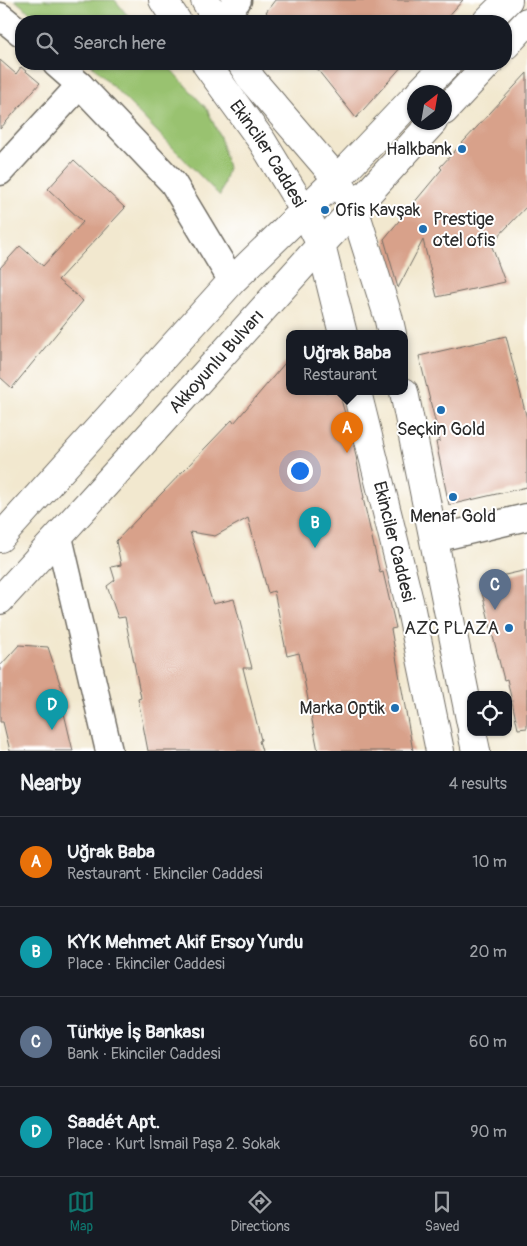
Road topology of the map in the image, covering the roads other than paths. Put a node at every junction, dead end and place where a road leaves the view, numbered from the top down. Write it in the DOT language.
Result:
graph roads {
  1 [pos="164,0"];
  2 [pos="205,0"];
  3 [pos="238,0"];
  4 [pos="508,0"];
  5 [pos="173,15"];
  6 [pos="214,15"];
  7 [pos="224,15"];
  8 [pos="493,15"];
  9 [pos="0,16"];
  10 [pos="527,22"];
  11 [pos="15,28"];
  12 [pos="512,38"];
  13 [pos="63,70"];
  14 [pos="210,70"];
  15 [pos="246,70"];
  16 [pos="441,70"];
  17 [pos="482,70"];
  18 [pos="80,85"];
  19 [pos="427,85"];
  20 [pos="452,102"];
  21 [pos="407,105"];
  22 [pos="426,130"];
  23 [pos="0,172"];
  24 [pos="337,179"];
  25 [pos="354,208"];
  26 [pos="304,210"];
  27 [pos="320,245"];
  28 [pos="232,281"];
  29 [pos="342,330"];
  30 [pos="391,330"];
  31 [pos="358,395"];
  32 [pos="405,395"];
  33 [pos="527,517"];
  34 [pos="59,537"];
  35 [pos="0,538"];
  36 [pos="434,539"];
  37 [pos="0,600"];
  38 [pos="467,704"];
  39 [pos="473,736"];
  40 [pos="109,751"];
  41 [pos="440,751"];
  42 [pos="476,751"];
  1 -- 5 [label="main road"];
  2 -- 6 [label="main road"];
  3 -- 7 [label="street"];
  4 -- 8 [label="main road"];
  9 -- 11 [label="street"];
  10 -- 12 [label="main road"];
  13 -- 18 [label="street"];
  14 -- 26 [label="main road, Ekinciler Caddesi"];
  15 -- 24 [label="main road, Ekinciler Caddesi"];
  16 -- 19 [label="main road"];
  17 -- 20 [label="main road"];
  18 -- 23 [label="street"];
  18 -- 28 [label="street"];
  21 -- 24 [label="main road"];
  22 -- 25 [label="main road, Akkoyunlu Bulvarı"];
  24 -- 25 [label="main road, Ekinciler Caddesi"];
  24 -- 26 [label="main road"];
  25 -- 27 [label="main road, Akkoyunlu Bulvarı"];
  25 -- 30 [label="main road, Ekinciler Caddesi"];
  26 -- 27 [label="main road, Ekinciler Caddesi"];
  26 -- 28 [label="main road"];
  27 -- 29 [label="main road, Ekinciler Caddesi"];
  27 -- 34 [label="main road, Akkoyunlu Bulvarı"];
  28 -- 35 [label="main road"];
  31 -- 41 [label="main road, Ekinciler Caddesi"];
  32 -- 36 [label="main road, Ekinciler Caddesi"];
  33 -- 36 [label="street"];
  34 -- 37 [label="main road, Akkoyunlu Bulvarı"];
  34 -- 40 [label="street"];
  36 -- 38 [label="main road, Ekinciler Caddesi"];
  39 -- 42 [label="main road"];
}
